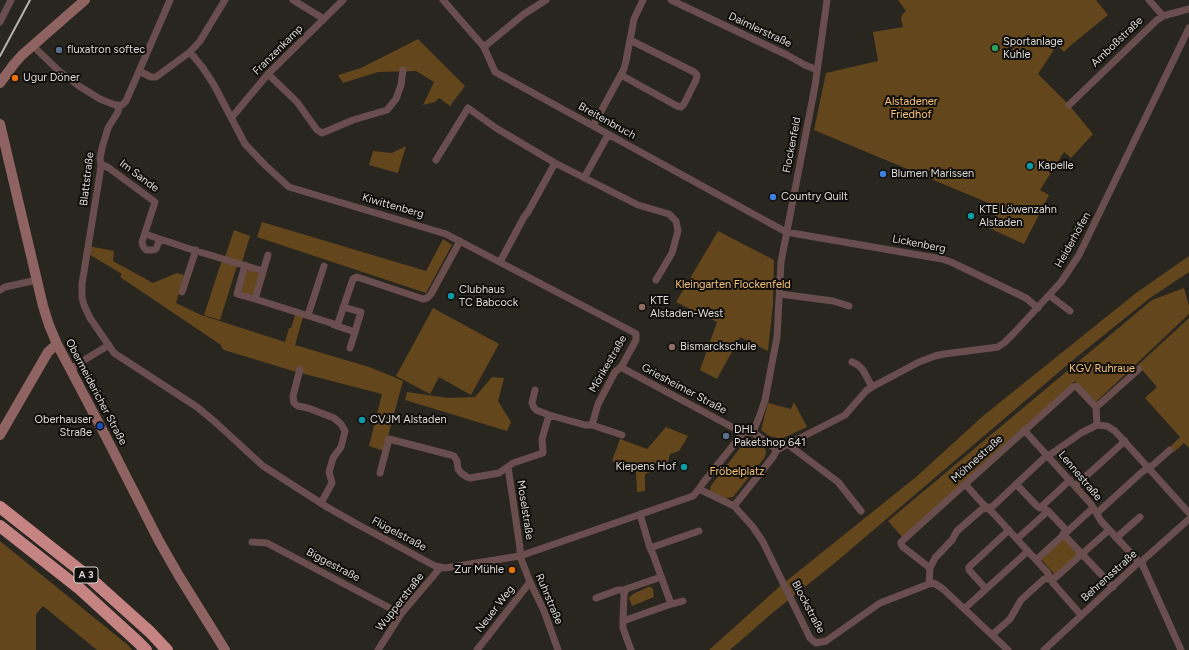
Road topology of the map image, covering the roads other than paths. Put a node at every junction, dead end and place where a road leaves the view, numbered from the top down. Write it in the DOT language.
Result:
graph roads {
  1 [pos="11,0"];
  2 [pos="86,0"];
  3 [pos="170,0"];
  4 [pos="225,0"];
  5 [pos="293,0"];
  6 [pos="343,0"];
  7 [pos="443,0"];
  8 [pos="546,0"];
  9 [pos="643,0"];
  10 [pos="671,0"];
  11 [pos="827,0"];
  12 [pos="1149,0"];
  13 [pos="1189,9"];
  14 [pos="1163,16"];
  15 [pos="324,19"];
  16 [pos="0,22"];
  17 [pos="1189,28"];
  18 [pos="630,40"];
  19 [pos="33,46"];
  20 [pos="484,47"];
  21 [pos="190,52"];
  22 [pos="403,70"];
  23 [pos="817,70"];
  24 [pos="139,71"];
  25 [pos="268,74"];
  26 [pos="621,75"];
  27 [pos="0,83"];
  28 [pos="119,105"];
  29 [pos="1069,105"];
  30 [pos="232,117"];
  31 [pos="0,124"];
  32 [pos="593,126"];
  33 [pos="608,135"];
  34 [pos="436,160"];
  35 [pos="555,163"];
  36 [pos="101,164"];
  37 [pos="584,178"];
  38 [pos="786,232"];
  39 [pos="145,234"];
  40 [pos="160,239"];
  41 [pos="460,241"];
  42 [pos="196,250"];
  43 [pos="268,255"];
  44 [pos="500,262"];
  45 [pos="245,265"];
  46 [pos="324,266"];
  47 [pos="263,271"];
  48 [pos="37,280"];
  49 [pos="656,280"];
  50 [pos="0,290"];
  51 [pos="182,292"];
  52 [pos="780,294"];
  53 [pos="1049,295"];
  54 [pos="255,299"];
  55 [pos="849,306"];
  56 [pos="343,307"];
  57 [pos="1038,308"];
  58 [pos="1070,311"];
  59 [pos="308,315"];
  60 [pos="337,326"];
  61 [pos="355,332"];
  62 [pos="636,334"];
  63 [pos="56,344"];
  64 [pos="108,344"];
  65 [pos="350,348"];
  66 [pos="852,362"];
  67 [pos="621,366"];
  68 [pos="300,369"];
  69 [pos="1139,369"];
  70 [pos="71,372"];
  71 [pos="872,387"];
  72 [pos="535,390"];
  73 [pos="1096,407"];
  74 [pos="549,415"];
  75 [pos="1097,424"];
  76 [pos="592,425"];
  77 [pos="1024,430"];
  78 [pos="753,432"];
  79 [pos="622,434"];
  80 [pos="743,434"];
  81 [pos="0,435"];
  82 [pos="1125,441"];
  83 [pos="788,444"];
  84 [pos="777,450"];
  85 [pos="1170,450"];
  86 [pos="1048,455"];
  87 [pos="508,468"];
  88 [pos="1149,468"];
  89 [pos="380,473"];
  90 [pos="1070,480"];
  91 [pos="965,484"];
  92 [pos="1016,484"];
  93 [pos="1075,486"];
  94 [pos="700,490"];
  95 [pos="321,503"];
  96 [pos="734,506"];
  97 [pos="0,507"];
  98 [pos="988,508"];
  99 [pos="1040,508"];
  100 [pos="861,510"];
  101 [pos="1095,510"];
  102 [pos="1048,511"];
  103 [pos="1189,513"];
  104 [pos="640,514"];
  105 [pos="1140,518"];
  106 [pos="1189,519"];
  107 [pos="0,526"];
  108 [pos="1009,530"];
  109 [pos="1108,530"];
  110 [pos="699,531"];
  111 [pos="1065,533"];
  112 [pos="1116,538"];
  113 [pos="1017,539"];
  114 [pos="252,542"];
  115 [pos="650,548"];
  116 [pos="1028,551"];
  117 [pos="1082,554"];
  118 [pos="520,556"];
  119 [pos="1036,560"];
  120 [pos="1140,562"];
  121 [pos="440,568"];
  122 [pos="930,568"];
  123 [pos="661,577"];
  124 [pos="1051,578"];
  125 [pos="530,582"];
  126 [pos="929,584"];
  127 [pos="1113,587"];
  128 [pos="986,589"];
  129 [pos="625,590"];
  130 [pos="596,598"];
  131 [pos="684,601"];
  132 [pos="671,604"];
  133 [pos="964,609"];
  134 [pos="401,614"];
  135 [pos="1081,615"];
  136 [pos="623,621"];
  137 [pos="992,635"];
  138 [pos="817,647"];
  139 [pos="146,650"];
  140 [pos="167,650"];
  141 [pos="225,650"];
  142 [pos="378,650"];
  143 [pos="477,650"];
  144 [pos="558,650"];
  145 [pos="631,650"];
  146 [pos="1008,650"];
  147 [pos="1044,650"];
  148 [pos="1181,650"];
  1 -- 16 [label="street"];
  2 -- 19 [label="main road"];
  3 -- 24 [label="street, Blattstraße"];
  4 -- 21 [label="street"];
  5 -- 15 [label="street"];
  6 -- 15 [label="street, Franzenkamp"];
  7 -- 20 [label="street, Breitenbruch"];
  8 -- 20 [label="street"];
  9 -- 18 [label="street"];
  10 -- 23 [label="street, Daimlerstraße"];
  11 -- 23 [label="street, Flockenfeld"];
  12 -- 14 [label="street"];
  13 -- 14 [label="street, Amboßstraße"];
  14 -- 29 [label="street, Amboßstraße"];
  15 -- 25 [label="street, Franzenkamp"];
  17 -- 53 [label="street, Heiderhöfen"];
  18 -- 26 [label="street"];
  18 -- 26 [label="street"];
  19 -- 27 [label="main road"];
  19 -- 28 [label="street"];
  20 -- 32 [label="street, Breitenbruch"];
  21 -- 24 [label="street"];
  21 -- 30 [label="street, Kiwittenberg"];
  22 -- 25 [label="street"];
  23 -- 38 [label="street, Flockenfeld"];
  24 -- 28 [label="street, Blattstraße"];
  25 -- 30 [label="street, Franzenkamp"];
  26 -- 32 [label="street"];
  28 -- 36 [label="street, Blattstraße"];
  30 -- 41 [label="street, Kiwittenberg"];
  31 -- 48 [label="main road, Obermeidericher Straße"];
  32 -- 33 [label="street, Breitenbruch"];
  33 -- 37 [label="street"];
  33 -- 38 [label="street, Breitenbruch"];
  34 -- 35 [label="street"];
  35 -- 37 [label="street"];
  35 -- 44 [label="street"];
  36 -- 39 [label="street, Im Sande"];
  36 -- 64 [label="street, Blattstraße"];
  37 -- 49 [label="street"];
  38 -- 52 [label="street, Flockenfeld"];
  38 -- 57 [label="street, Lickenberg"];
  39 -- 40 [label="street"];
  39 -- 40 [label="street, Im Sande"];
  40 -- 42 [label="street"];
  41 -- 44 [label="street, Kiwittenberg"];
  41 -- 56 [label="street"];
  42 -- 45 [label="street"];
  42 -- 51 [label="street"];
  43 -- 47 [label="street"];
  44 -- 62 [label="street, Kiwittenberg"];
  45 -- 47 [label="street"];
  45 -- 54 [label="street"];
  46 -- 59 [label="street"];
  47 -- 54 [label="street"];
  48 -- 50 [label="street"];
  48 -- 63 [label="main road, Obermeidericher Straße"];
  52 -- 55 [label="street"];
  52 -- 78 [label="street, Flockenfeld"];
  53 -- 57 [label="street, Heiderhöfen"];
  53 -- 58 [label="street"];
  54 -- 59 [label="street"];
  56 -- 60 [label="street"];
  56 -- 61 [label="street"];
  57 -- 71 [label="street, Heiderhöfen"];
  59 -- 60 [label="street"];
  60 -- 61 [label="street"];
  61 -- 65 [label="street"];
  62 -- 67 [label="street, Mörikestraße"];
  63 -- 70 [label="main road, Obermeidericher Straße"];
  63 -- 81 [label="main road"];
  64 -- 70 [label="street"];
  64 -- 95 [label="street, Flügelstraße"];
  66 -- 71 [label="street"];
  67 -- 76 [label="street, Mörikestraße"];
  67 -- 80 [label="street, Griesheimer Straße"];
  68 -- 95 [label="street"];
  69 -- 73 [label="street"];
  70 -- 141 [label="main road, Obermeidericher Straße"];
  71 -- 83 [label="street, Heiderhöfen"];
  72 -- 74 [label="street"];
  73 -- 75 [label="street"];
  73 -- 77 [label="street, Möhnestraße"];
  74 -- 76 [label="street"];
  74 -- 87 [label="street, Moselstraße"];
  75 -- 82 [label="street"];
  75 -- 86 [label="street"];
  76 -- 79 [label="street"];
  77 -- 86 [label="street, Lennestraße"];
  77 -- 91 [label="street, Möhnestraße"];
  78 -- 80 [label="street"];
  78 -- 84 [label="street"];
  80 -- 94 [label="street"];
  82 -- 88 [label="street"];
  82 -- 93 [label="street"];
  83 -- 84 [label="street, Heiderhöfen"];
  83 -- 100 [label="street"];
  84 -- 96 [label="street, Heiderhöfen"];
  85 -- 88 [label="street"];
  86 -- 90 [label="street, Lennestraße"];
  86 -- 92 [label="street"];
  87 -- 89 [label="street, Moselstraße"];
  87 -- 118 [label="street, Moselstraße"];
  88 -- 101 [label="street"];
  88 -- 103 [label="street"];
  90 -- 93 [label="street, Lennestraße"];
  90 -- 99 [label="street"];
  91 -- 98 [label="street"];
  91 -- 122 [label="street, Möhnestraße"];
  92 -- 98 [label="street"];
  92 -- 99 [label="street"];
  93 -- 101 [label="street, Lennestraße"];
  94 -- 96 [label="street, Blockstraße"];
  94 -- 104 [label="street"];
  95 -- 121 [label="street, Flügelstraße"];
  96 -- 138 [label="street, Blockstraße"];
  97 -- 140 [label="highway, A 3"];
  98 -- 108 [label="street"];
  98 -- 122 [label="street"];
  99 -- 102 [label="street"];
  101 -- 109 [label="street, Lennestraße"];
  101 -- 111 [label="street"];
  102 -- 111 [label="street"];
  102 -- 113 [label="street"];
  104 -- 115 [label="street"];
  104 -- 118 [label="street"];
  105 -- 112 [label="street"];
  106 -- 120 [label="street, Behrensstraße"];
  107 -- 139 [label="highway, A 3"];
  108 -- 113 [label="street"];
  108 -- 128 [label="street"];
  109 -- 112 [label="street, Lennestraße"];
  109 -- 117 [label="street"];
  110 -- 115 [label="street"];
  111 -- 117 [label="street"];
  111 -- 119 [label="street"];
  112 -- 120 [label="street, Lennestraße"];
  113 -- 116 [label="street"];
  114 -- 134 [label="street, Biggestraße"];
  115 -- 123 [label="street"];
  116 -- 119 [label="street"];
  116 -- 128 [label="street"];
  117 -- 124 [label="street"];
  117 -- 127 [label="street"];
  118 -- 121 [label="street"];
  118 -- 125 [label="street, Ruhrstraße"];
  119 -- 124 [label="street"];
  120 -- 127 [label="street, Behrensstraße"];
  120 -- 148 [label="street"];
  121 -- 134 [label="street, Wupperstraße"];
  122 -- 126 [label="street"];
  123 -- 129 [label="street"];
  123 -- 132 [label="street"];
  124 -- 135 [label="street"];
  124 -- 137 [label="street"];
  125 -- 143 [label="street, Neuer Weg"];
  125 -- 144 [label="street, Ruhrstraße"];
  126 -- 133 [label="street"];
  126 -- 138 [label="street, Blockstraße"];
  127 -- 135 [label="street, Behrensstraße"];
  128 -- 133 [label="street"];
  129 -- 130 [label="street"];
  129 -- 136 [label="street"];
  131 -- 132 [label="street"];
  132 -- 136 [label="street"];
  133 -- 137 [label="street"];
  134 -- 142 [label="street, Wupperstraße"];
  135 -- 147 [label="street, Behrensstraße"];
  136 -- 145 [label="street"];
  137 -- 146 [label="street"];
}
